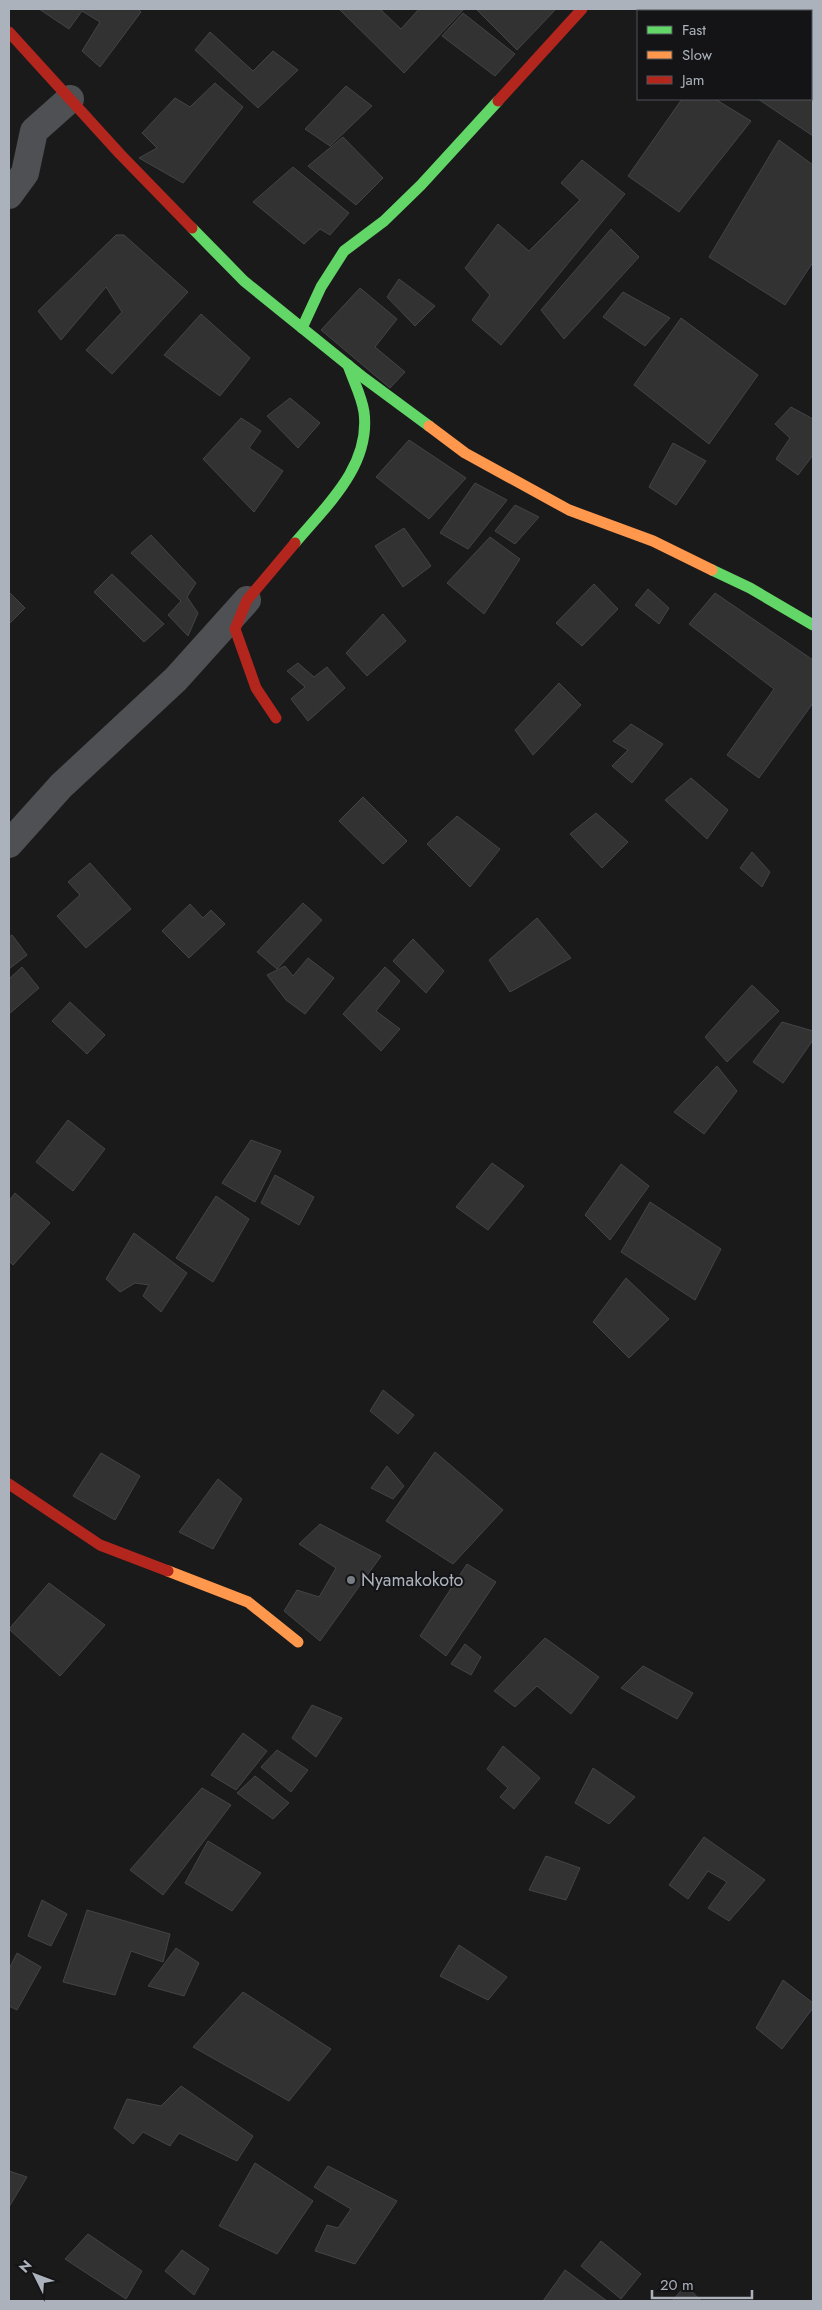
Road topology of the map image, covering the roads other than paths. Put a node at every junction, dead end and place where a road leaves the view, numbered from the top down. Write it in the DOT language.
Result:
graph roads {
  1 [pos="582,9"];
  2 [pos="9,32"];
  3 [pos="70,98"];
  4 [pos="9,195"];
  5 [pos="302,328"];
  6 [pos="348,365"];
  7 [pos="247,600"];
  8 [pos="813,625"];
  9 [pos="276,718"];
  10 [pos="9,844"];
  11 [pos="9,1484"];
  12 [pos="298,1642"];
  1 -- 5 [label="street"];
  2 -- 3 [label="street"];
  3 -- 4 [label="street"];
  3 -- 5 [label="street"];
  5 -- 6 [label="street"];
  6 -- 7 [label="street"];
  6 -- 8 [label="street"];
  7 -- 9 [label="street"];
  7 -- 10 [label="street"];
  11 -- 12 [label="street"];
}
